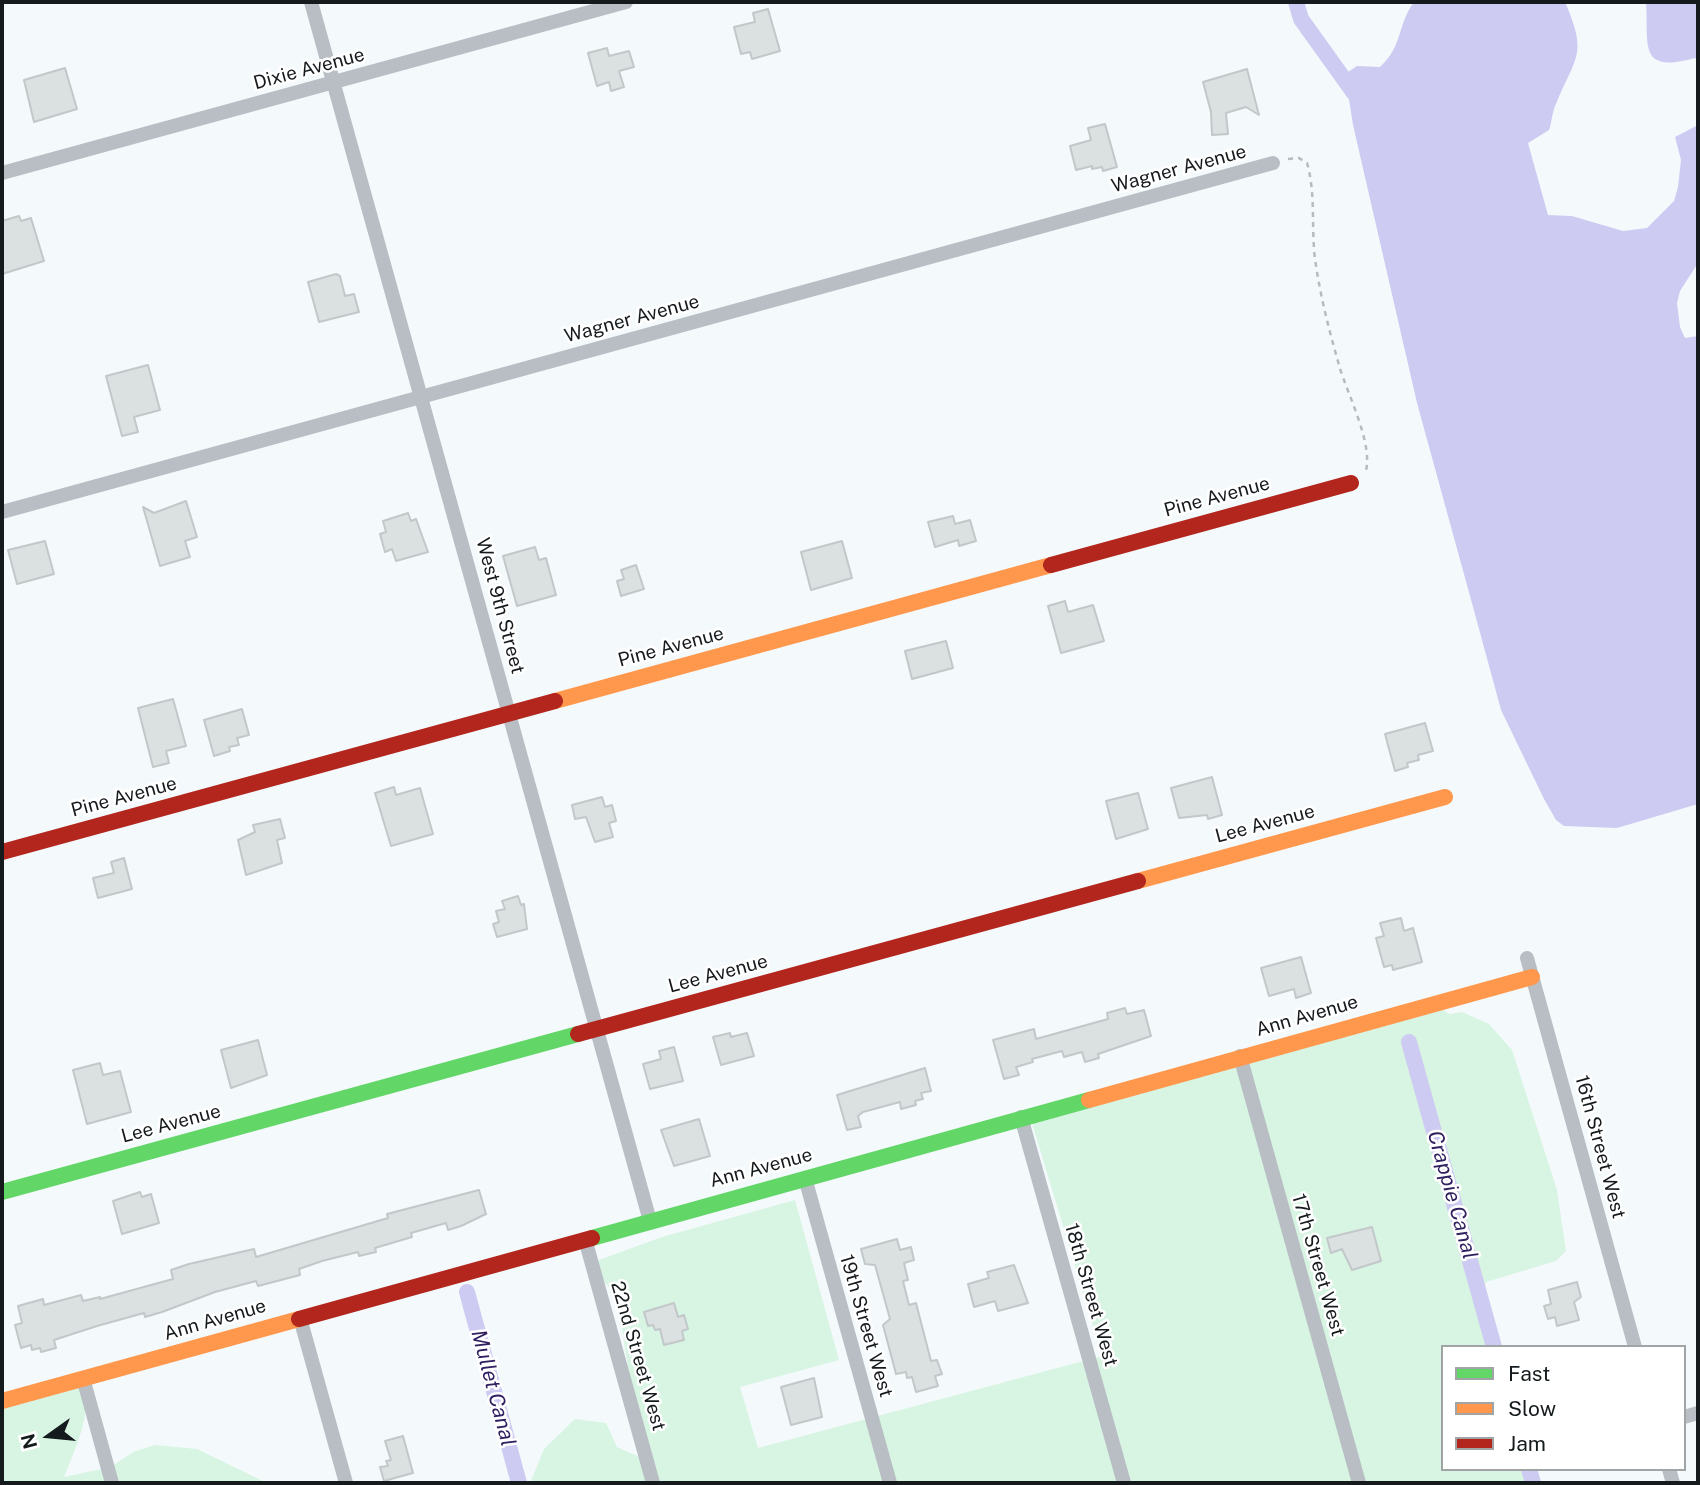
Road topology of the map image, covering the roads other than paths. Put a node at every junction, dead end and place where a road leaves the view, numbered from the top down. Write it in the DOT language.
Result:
graph roads {
  1 [pos="311,2"];
  2 [pos="626,2"];
  3 [pos="334,82"];
  4 [pos="1273,163"];
  5 [pos="2,173"];
  6 [pos="422,397"];
  7 [pos="1351,483"];
  8 [pos="2,512"];
  9 [pos="510,714"];
  10 [pos="1445,797"];
  11 [pos="2,852"];
  12 [pos="1527,958"];
  13 [pos="1532,976"];
  14 [pos="598,1029"];
  15 [pos="1240,1056"];
  16 [pos="1021,1117"];
  17 [pos="805,1178"];
  18 [pos="2,1192"];
  19 [pos="650,1221"];
  20 [pos="585,1239"];
  21 [pos="300,1318"];
  22 [pos="1634,1345"];
  23 [pos="83,1378"];
  24 [pos="2,1401"];
  25 [pos="112,1483"];
  26 [pos="346,1483"];
  27 [pos="653,1483"];
  28 [pos="890,1483"];
  29 [pos="1124,1483"];
  30 [pos="1359,1483"];
  1 -- 3 [label="street, West 9th Street"];
  2 -- 3 [label="street, Dixie Avenue"];
  3 -- 5 [label="street, Dixie Avenue"];
  3 -- 6 [label="street, West 9th Street"];
  4 -- 6 [label="street, Wagner Avenue"];
  6 -- 8 [label="street, Wagner Avenue"];
  6 -- 9 [label="street, West 9th Street"];
  7 -- 9 [label="street, Pine Avenue"];
  9 -- 11 [label="street, Pine Avenue"];
  9 -- 14 [label="street, West 9th Street"];
  10 -- 14 [label="street, Lee Avenue"];
  12 -- 13 [label="street, 16th Street West"];
  13 -- 15 [label="street, Ann Avenue"];
  13 -- 22 [label="street, 16th Street West"];
  14 -- 18 [label="street, Lee Avenue"];
  14 -- 19 [label="street, West 9th Street"];
  15 -- 16 [label="street, Ann Avenue"];
  15 -- 30 [label="street, 17th Street West"];
  16 -- 17 [label="street, Ann Avenue"];
  16 -- 29 [label="street, 18th Street West"];
  17 -- 19 [label="street, Ann Avenue"];
  17 -- 28 [label="street, 19th Street West"];
  19 -- 20 [label="street, Ann Avenue"];
  20 -- 21 [label="street, Ann Avenue"];
  20 -- 27 [label="street, 22nd Street West"];
  21 -- 23 [label="street, Ann Avenue"];
  21 -- 26 [label="street"];
  23 -- 24 [label="street, Ann Avenue"];
  23 -- 25 [label="street"];
}
